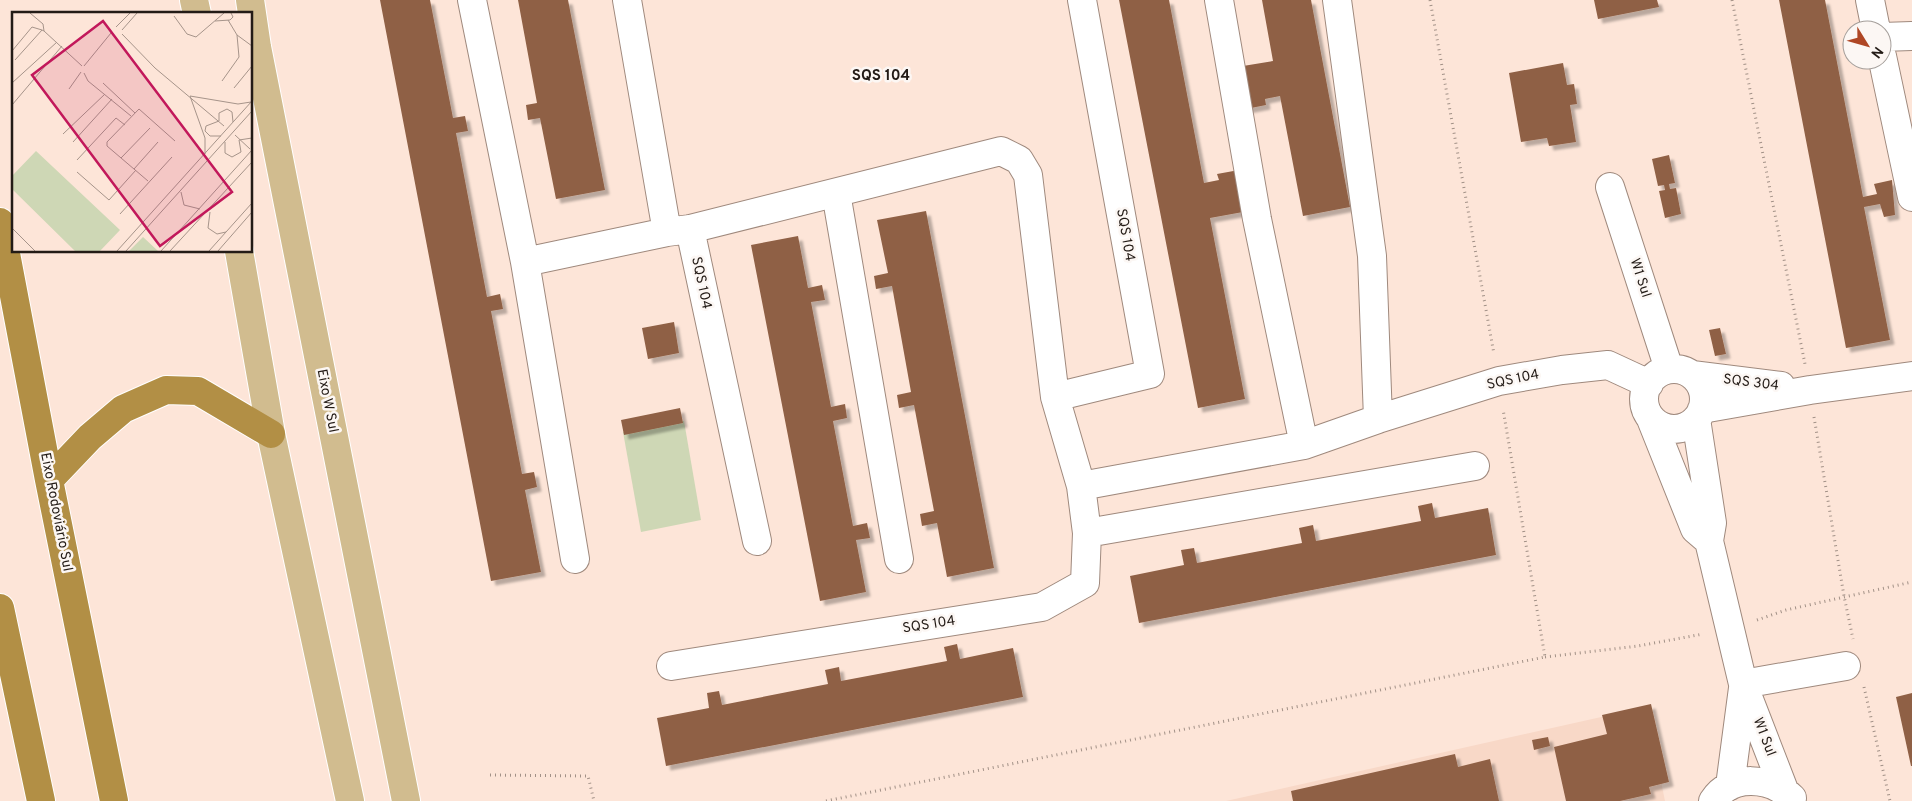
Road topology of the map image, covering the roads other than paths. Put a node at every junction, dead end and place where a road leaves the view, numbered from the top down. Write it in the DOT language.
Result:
graph roads {
  1 [pos="472,0"];
  2 [pos="627,0"];
  3 [pos="1082,0"];
  4 [pos="1220,0"];
  5 [pos="1337,0"];
  6 [pos="1870,0"];
  7 [pos="252,14"];
  8 [pos="1874,20"];
  9 [pos="1892,36"];
  10 [pos="1912,36"];
  11 [pos="1885,70"];
  12 [pos="1610,187"];
  13 [pos="836,194"];
  14 [pos="1912,197"];
  15 [pos="0,222"];
  16 [pos="678,231"];
  17 [pos="239,252"];
  18 [pos="525,262"];
  19 [pos="1670,376"];
  20 [pos="1912,376"];
  21 [pos="1810,390"];
  22 [pos="1055,397"];
  23 [pos="1699,414"];
  24 [pos="1378,418"];
  25 [pos="1651,418"];
  26 [pos="270,434"];
  27 [pos="1304,445"];
  28 [pos="1475,466"];
  29 [pos="49,480"];
  30 [pos="1081,486"];
  31 [pos="1087,533"];
  32 [pos="757,541"];
  33 [pos="1709,541"];
  34 [pos="574,558"];
  35 [pos="899,559"];
  36 [pos="0,608"];
  37 [pos="671,666"];
  38 [pos="1846,666"];
  39 [pos="1743,684"];
  40 [pos="1721,794"];
  41 [pos="1789,795"];
  42 [pos="406,800"];
  43 [pos="41,801"];
  44 [pos="114,801"];
  45 [pos="350,801"];
  1 -- 18 [label="street"];
  2 -- 16 [label="street, SQS 104"];
  3 -- 22 [label="street, SQS 104"];
  4 -- 27 [label="street"];
  5 -- 24 [label="street"];
  6 -- 8 [label="street"];
  7 -- 42 [label="main road, Eixo W Sul"];
  9 -- 10 [label="street"];
  11 -- 14 [label="street"];
  12 -- 19 [label="street, W1 Sul"];
  13 -- 16 [label="street, SQS 104"];
  13 -- 22 [label="street, SQS 104"];
  13 -- 35 [label="street"];
  15 -- 29 [label="highway, Eixo Rodoviário Sul"];
  16 -- 18 [label="street, SQS 104"];
  16 -- 32 [label="street, SQS 104"];
  17 -- 26 [label="main road"];
  18 -- 34 [label="street"];
  19 -- 21 [label="street, SQS 304"];
  19 -- 23 [label="street"];
  19 -- 24 [label="street, SQS 104"];
  19 -- 25 [label="street"];
  20 -- 21 [label="street, SQS 304"];
  21 -- 23 [label="street, SQS 304"];
  22 -- 30 [label="street, SQS 104"];
  23 -- 25 [label="street"];
  23 -- 33 [label="street, W1 Sul"];
  24 -- 27 [label="street, SQS 104"];
  25 -- 33 [label="street, W1 Sul"];
  26 -- 29 [label="highway"];
  26 -- 45 [label="main road"];
  27 -- 30 [label="street, SQS 104"];
  28 -- 31 [label="street"];
  29 -- 44 [label="highway, Eixo Rodoviário Sul"];
  30 -- 31 [label="street, SQS 104"];
  31 -- 37 [label="street, SQS 104"];
  33 -- 39 [label="street, W1 Sul"];
  36 -- 43 [label="highway"];
  38 -- 39 [label="street"];
  39 -- 40 [label="street, W1 Sul"];
  39 -- 41 [label="street, W1 Sul"];
  40 -- 41 [label="street"];
}
